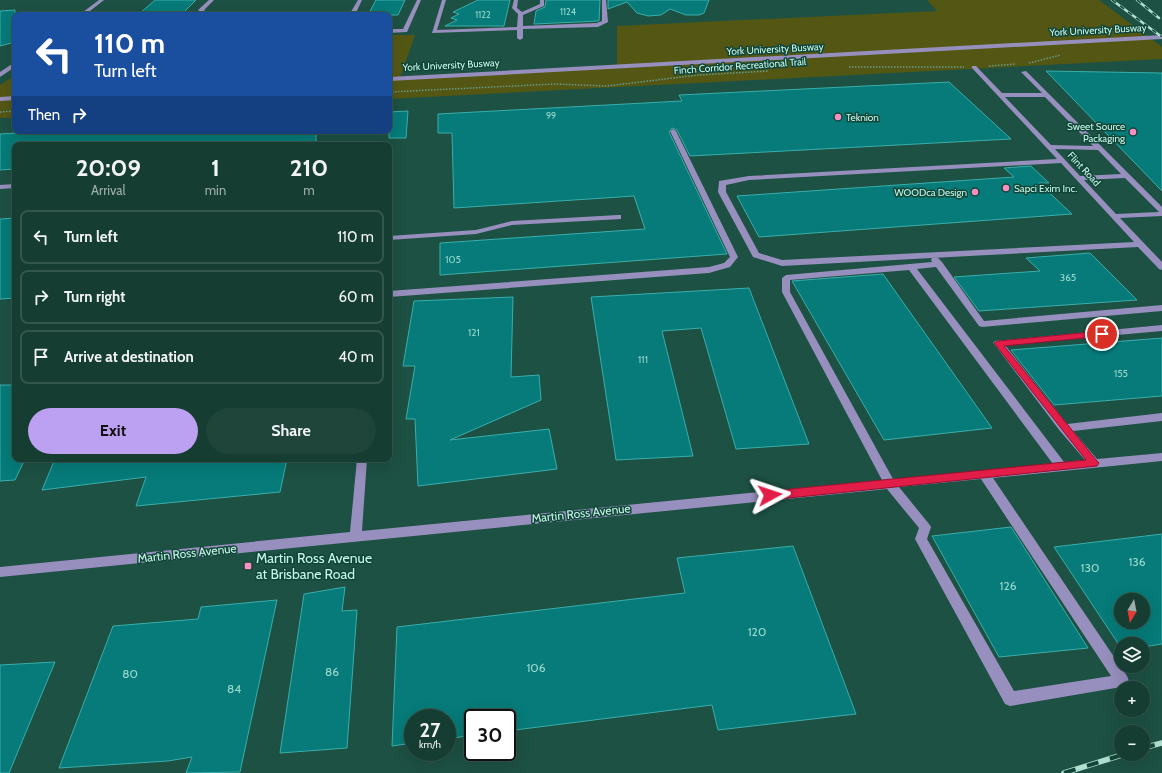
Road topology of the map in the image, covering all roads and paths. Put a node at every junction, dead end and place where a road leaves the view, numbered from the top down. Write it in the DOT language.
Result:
graph roads {
  1 [pos="102,0"];
  2 [pos="212,0"];
  3 [pos="360,0"];
  4 [pos="419,0"];
  5 [pos="444,0"];
  6 [pos="516,0"];
  7 [pos="542,0"];
  8 [pos="604,0"];
  9 [pos="86,12"];
  10 [pos="204,12"];
  11 [pos="354,12"];
  12 [pos="521,14"];
  13 [pos="520,28"];
  14 [pos="392,31"];
  15 [pos="1162,37"];
  16 [pos="520,38"];
  17 [pos="1065,54"];
  18 [pos="12,66"];
  19 [pos="844,67"];
  20 [pos="974,67"];
  21 [pos="775,70"];
  22 [pos="1024,72"];
  23 [pos="0,75"];
  24 [pos="392,78"];
  25 [pos="392,92"];
  26 [pos="1001,95"];
  27 [pos="1047,95"];
  28 [pos="12,98"];
  29 [pos="0,99"];
  30 [pos="12,111"];
  31 [pos="0,112"];
  32 [pos="674,132"];
  33 [pos="1050,147"];
  34 [pos="1100,148"];
  35 [pos="1063,161"];
  36 [pos="1128,176"];
  37 [pos="1079,178"];
  38 [pos="12,186"];
  39 [pos="0,187"];
  40 [pos="1162,212"];
  41 [pos="1114,216"];
  42 [pos="618,217"];
  43 [pos="392,238"];
  44 [pos="1140,244"];
  45 [pos="931,255"];
  46 [pos="938,264"];
  47 [pos="911,267"];
  48 [pos="1162,267"];
  49 [pos="392,294"];
  50 [pos="1162,308"];
  51 [pos="1162,328"];
  52 [pos="1162,417"];
  53 [pos="1064,428"];
  54 [pos="1162,457"];
  55 [pos="362,462"];
  56 [pos="1094,463"];
  57 [pos="1061,466"];
  58 [pos="984,474"];
  59 [pos="890,484"];
  60 [pos="356,535"];
  61 [pos="0,572"];
  1 -- 9 [label="street"];
  2 -- 10 [label="street"];
  3 -- 11 [label="street"];
  4 -- 14 [label="street"];
  5 -- 13 [label="street"];
  6 -- 12 [label="street"];
  7 -- 12 [label="street"];
  8 -- 13 [label="street"];
  12 -- 13 [label="street"];
  13 -- 16 [label="street"];
  15 -- 24 [label="street, York University Busway"];
  17 -- 20 [label="path"];
  18 -- 23 [label="street"];
  19 -- 20 [label="path"];
  20 -- 26 [label="street, Flint Road"];
  21 -- 25 [label="path, Finch Corridor Recreational Trail"];
  22 -- 27 [label="street"];
  26 -- 27 [label="street"];
  26 -- 33 [label="street, Flint Road"];
  27 -- 34 [label="street"];
  28 -- 29 [label="street"];
  30 -- 31 [label="path"];
  32 -- 49 [label="street"];
  33 -- 34 [label="street"];
  33 -- 35 [label="street, Flint Road"];
  34 -- 36 [label="street"];
  35 -- 37 [label="street, Flint Road"];
  35 -- 45 [label="street"];
  36 -- 37 [label="street"];
  36 -- 40 [label="street"];
  37 -- 41 [label="street, Flint Road"];
  38 -- 39 [label="street"];
  40 -- 41 [label="street"];
  41 -- 44 [label="street, Flint Road"];
  42 -- 43 [label="street"];
  44 -- 45 [label="street"];
  44 -- 48 [label="street, Flint Road"];
  45 -- 46 [label="street"];
  46 -- 47 [label="street"];
  46 -- 50 [label="street"];
  47 -- 57 [label="street"];
  47 -- 59 [label="street"];
  51 -- 53 [label="street"];
  52 -- 53 [label="street"];
  53 -- 56 [label="street"];
  54 -- 56 [label="street, Martin Ross Avenue"];
  55 -- 60 [label="street"];
  56 -- 57 [label="street, Martin Ross Avenue"];
  57 -- 58 [label="street, Martin Ross Avenue"];
  58 -- 59 [label="street, Martin Ross Avenue"];
  58 -- 59 [label="street"];
  59 -- 60 [label="street, Martin Ross Avenue"];
  60 -- 61 [label="street, Martin Ross Avenue"];
}
